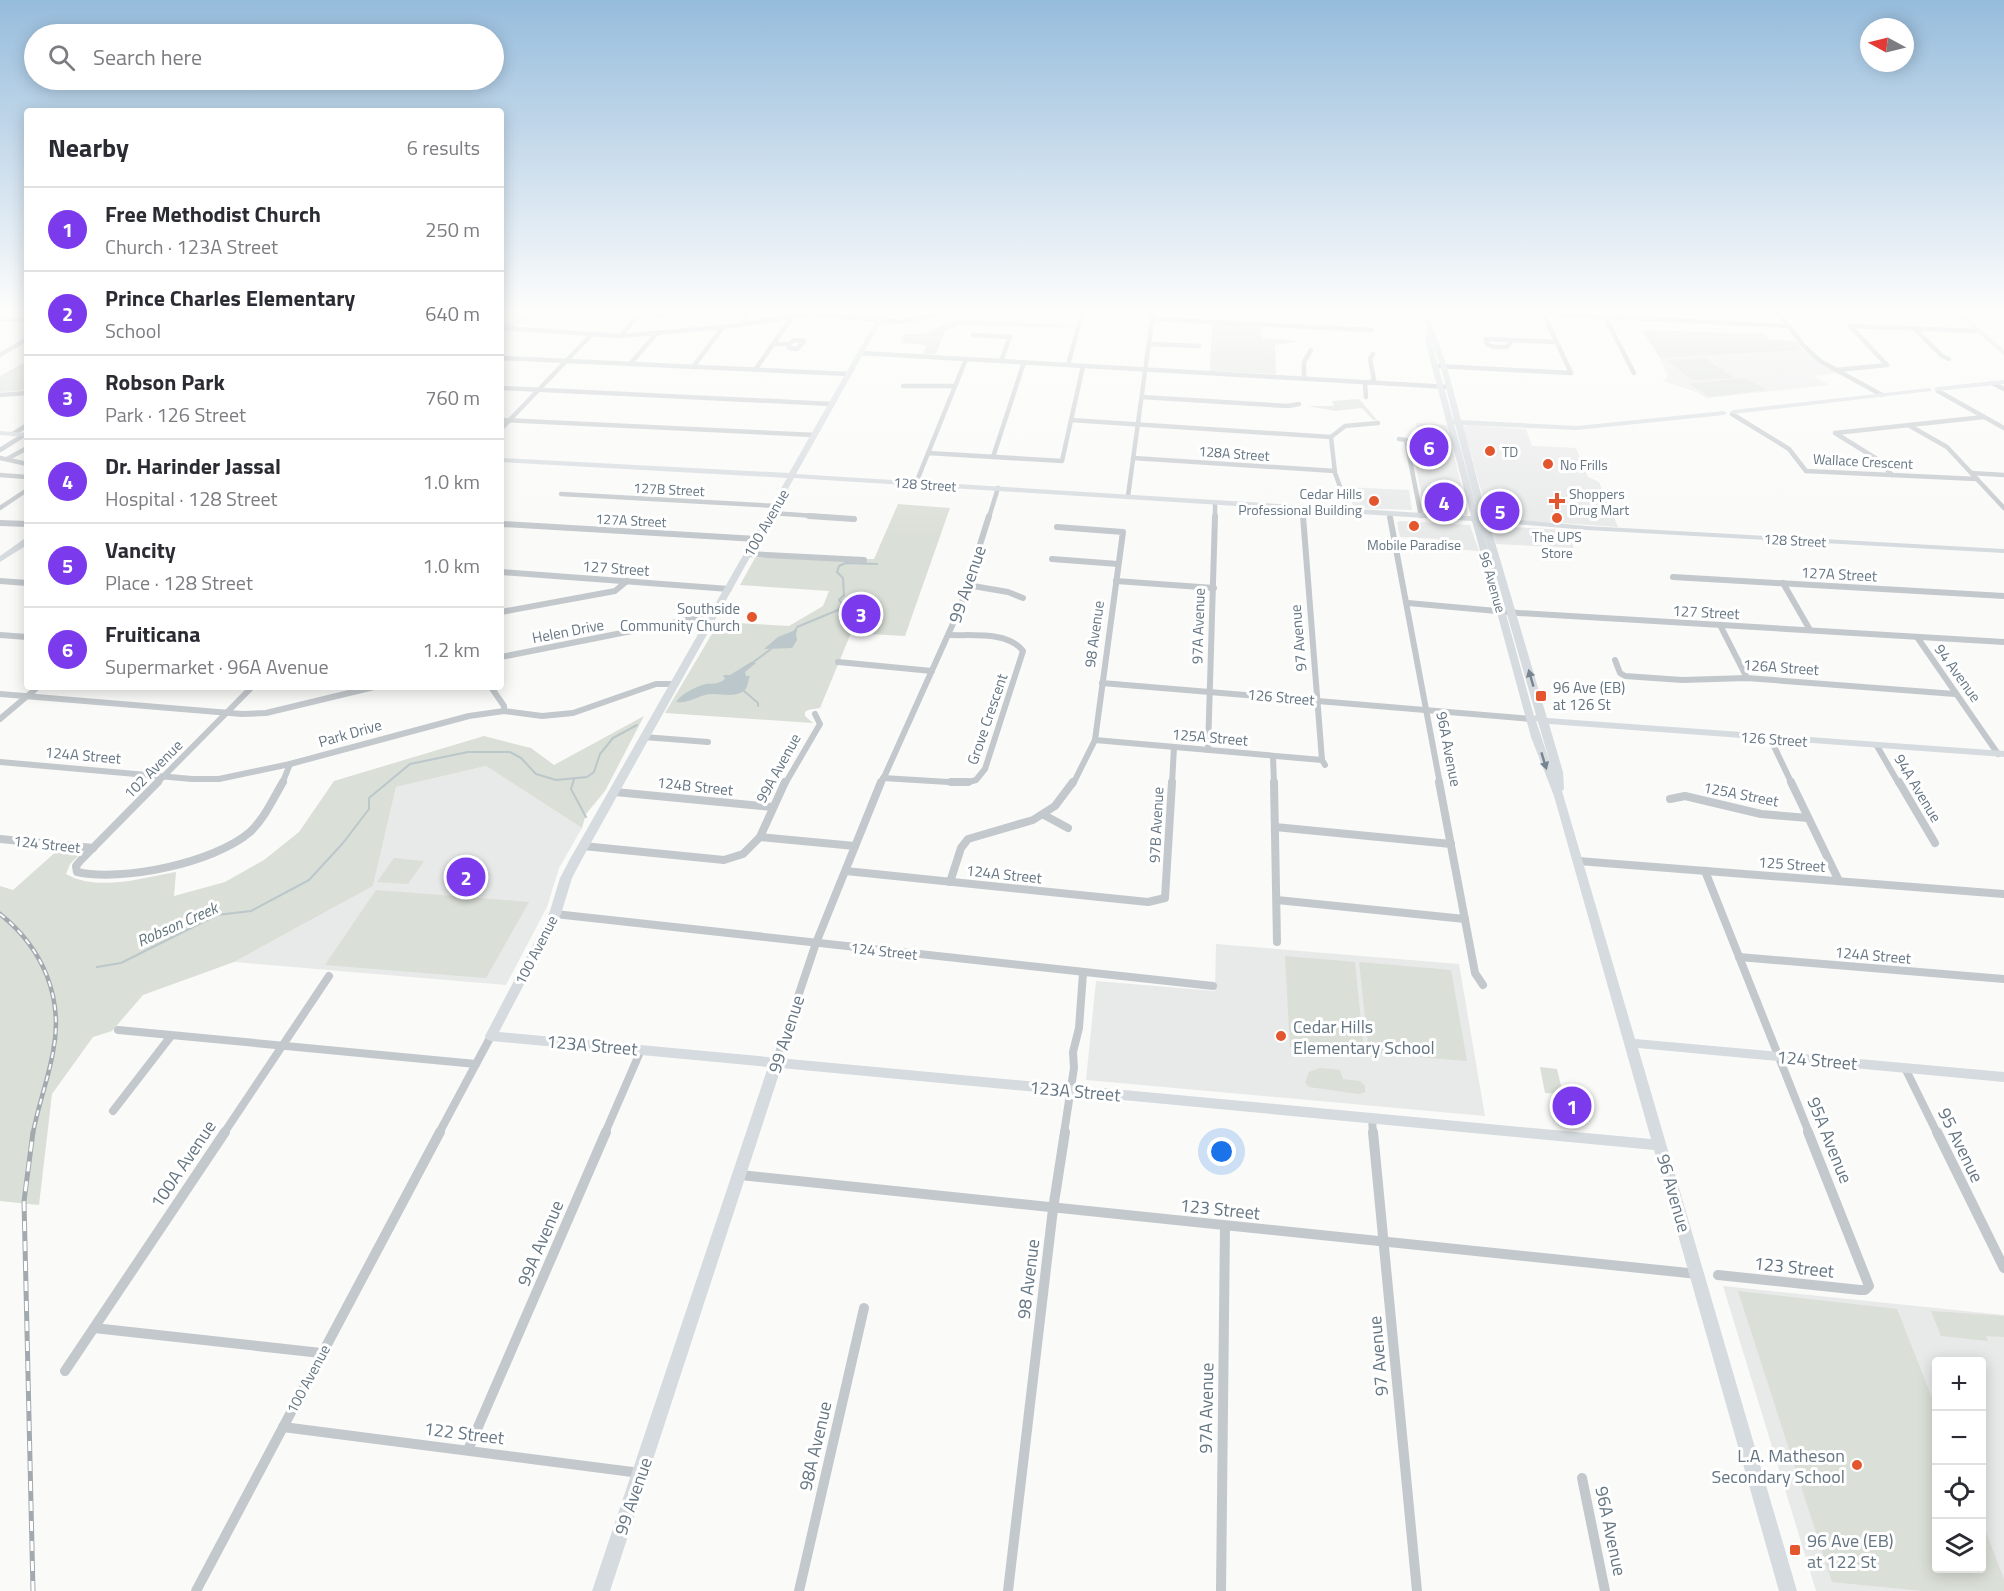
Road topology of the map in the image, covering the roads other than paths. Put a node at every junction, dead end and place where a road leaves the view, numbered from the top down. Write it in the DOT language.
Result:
graph roads {
  1 [pos="504,387"];
  2 [pos="542,387"];
  3 [pos="841,387"];
  4 [pos="954,387"];
  5 [pos="1016,387"];
  6 [pos="1078,387"];
  7 [pos="1143,387"];
  8 [pos="1365,387"];
  9 [pos="1440,387"];
  10 [pos="1449,387"];
  11 [pos="1868,387"];
  12 [pos="1957,387"];
  13 [pos="539,390"];
  14 [pos="1935,390"];
  15 [pos="24,393"];
  16 [pos="0,395"];
  17 [pos="1882,395"];
  18 [pos="1366,397"];
  19 [pos="1142,398"];
  20 [pos="832,404"];
  21 [pos="1299,404"];
  22 [pos="1729,413"];
  23 [pos="1984,417"];
  24 [pos="504,420"];
  25 [pos="509,420"];
  26 [pos="1071,420"];
  27 [pos="1454,422"];
  28 [pos="1378,423"];
  29 [pos="1138,424"];
  30 [pos="1909,425"];
  31 [pos="504,426"];
  32 [pos="24,427"];
  33 [pos="2004,428"];
  34 [pos="0,433"];
  35 [pos="13,434"];
  36 [pos="24,435"];
  37 [pos="815,435"];
  38 [pos="24,436"];
  39 [pos="1331,436"];
  40 [pos="1399,439"];
  41 [pos="0,450"];
  42 [pos="24,450"];
  43 [pos="928,453"];
  44 [pos="993,457"];
  45 [pos="0,458"];
  46 [pos="7,459"];
  47 [pos="1133,459"];
  48 [pos="504,460"];
  49 [pos="24,464"];
  50 [pos="1465,464"];
  51 [pos="1335,471"];
  52 [pos="1971,473"];
  53 [pos="0,475"];
  54 [pos="793,475"];
  55 [pos="1892,475"];
  56 [pos="2004,475"];
  57 [pos="24,477"];
  58 [pos="1977,479"];
  59 [pos="916,483"];
  60 [pos="998,488"];
  61 [pos="24,492"];
  62 [pos="561,495"];
  63 [pos="1128,496"];
  64 [pos="1215,503"];
  65 [pos="0,508"];
  66 [pos="2004,508"];
  67 [pos="1302,509"];
  68 [pos="774,510"];
  69 [pos="1347,512"];
  70 [pos="1421,516"];
  71 [pos="1390,517"];
  72 [pos="854,519"];
  73 [pos="1480,521"];
  74 [pos="0,523"];
  75 [pos="24,524"];
  76 [pos="504,526"];
  77 [pos="1058,527"];
  78 [pos="757,538"];
  79 [pos="24,543"];
  80 [pos="2004,551"];
  81 [pos="748,554"];
  82 [pos="1052,559"];
  83 [pos="0,560"];
  84 [pos="864,560"];
  85 [pos="1118,564"];
  86 [pos="504,572"];
  87 [pos="1673,577"];
  88 [pos="627,581"];
  89 [pos="1116,581"];
  90 [pos="0,582"];
  91 [pos="1783,583"];
  92 [pos="24,584"];
  93 [pos="967,585"];
  94 [pos="1215,588"];
  95 [pos="729,589"];
  96 [pos="2004,596"];
  97 [pos="1023,598"];
  98 [pos="1408,603"];
  99 [pos="504,611"];
  100 [pos="1506,612"];
  101 [pos="711,619"];
  102 [pos="1720,625"];
  103 [pos="1810,630"];
  104 [pos="949,634"];
  105 [pos="0,635"];
  106 [pos="24,637"];
  107 [pos="1917,637"];
  108 [pos="2004,642"];
  109 [pos="504,656"];
  110 [pos="1615,660"];
  111 [pos="838,662"];
  112 [pos="932,670"];
  113 [pos="1746,678"];
  114 [pos="1102,682"];
  115 [pos="673,684"];
  116 [pos="35,690"];
  117 [pos="249,690"];
  118 [pos="362,690"];
  119 [pos="493,690"];
  120 [pos="1211,691"];
  121 [pos="0,694"];
  122 [pos="1955,694"];
  123 [pos="28,696"];
  124 [pos="1318,700"];
  125 [pos="1426,709"];
  126 [pos="504,711"];
  127 [pos="227,713"];
  128 [pos="814,714"];
  129 [pos="1530,714"];
  130 [pos="0,719"];
  131 [pos="1544,721"];
  132 [pos="644,737"];
  133 [pos="1770,738"];
  134 [pos="1095,740"];
  135 [pos="708,742"];
  136 [pos="1877,746"];
  137 [pos="1174,747"];
  138 [pos="1208,750"];
  139 [pos="2001,754"];
  140 [pos="1273,756"];
  141 [pos="0,762"];
  142 [pos="1324,763"];
  143 [pos="290,764"];
  144 [pos="164,776"];
  145 [pos="883,778"];
  146 [pos="615,792"];
  147 [pos="1559,796"];
  148 [pos="1670,799"];
  149 [pos="772,807"];
  150 [pos="1044,815"];
  151 [pos="1808,818"];
  152 [pos="1275,827"];
  153 [pos="1068,828"];
  154 [pos="760,837"];
  155 [pos="0,839"];
  156 [pos="1935,843"];
  157 [pos="1451,844"];
  158 [pos="583,846"];
  159 [pos="855,846"];
  160 [pos="93,848"];
  161 [pos="1578,861"];
  162 [pos="846,871"];
  163 [pos="1706,871"];
  164 [pos="1839,881"];
  165 [pos="950,882"];
  166 [pos="2004,894"];
  167 [pos="1160,900"];
  168 [pos="1277,900"];
  169 [pos="555,914"];
  170 [pos="1465,919"];
  171 [pos="1277,942"];
  172 [pos="816,943"];
  173 [pos="1739,957"];
  174 [pos="1083,973"];
  175 [pos="329,976"];
  176 [pos="2004,979"];
  177 [pos="1482,985"];
  178 [pos="1213,986"];
  179 [pos="118,1030"];
  180 [pos="171,1036"];
  181 [pos="491,1036"];
  182 [pos="1630,1043"];
  183 [pos="282,1047"];
  184 [pos="641,1050"];
  185 [pos="1778,1056"];
  186 [pos="776,1062"];
  187 [pos="476,1064"];
  188 [pos="1905,1068"];
  189 [pos="2004,1077"];
  190 [pos="1069,1091"];
  191 [pos="113,1112"];
  192 [pos="1372,1119"];
  193 [pos="1660,1145"];
  194 [pos="740,1175"];
  195 [pos="1053,1209"];
  196 [pos="1225,1226"];
  197 [pos="1384,1242"];
  198 [pos="2004,1268"];
  199 [pos="1698,1274"];
  200 [pos="1718,1275"];
  201 [pos="1868,1288"];
  202 [pos="864,1308"];
  203 [pos="94,1328"];
  204 [pos="321,1353"];
  205 [pos="65,1371"];
  206 [pos="282,1427"];
  207 [pos="468,1450"];
  208 [pos="641,1473"];
  209 [pos="1582,1478"];
  210 [pos="196,1591"];
  211 [pos="601,1591"];
  212 [pos="799,1591"];
  213 [pos="1008,1591"];
  214 [pos="1221,1591"];
  215 [pos="1417,1591"];
  216 [pos="1605,1591"];
  217 [pos="1788,1591"];
  1 -- 13 [label="street"];
  2 -- 13 [label="street"];
  3 -- 20 [label="main road, 100 Avenue"];
  4 -- 43 [label="street"];
  5 -- 44 [label="street"];
  6 -- 26 [label="street"];
  7 -- 19 [label="street"];
  8 -- 18 [label="street"];
  9 -- 27 [label="main road, 96 Avenue"];
  10 -- 27 [label="main road, 96 Avenue"];
  11 -- 17 [label="street"];
  12 -- 14 [label="main road"];
  13 -- 20 [label="street"];
  13 -- 25 [label="street"];
  14 -- 17 [label="main road"];
  14 -- 23 [label="street"];
  15 -- 16 [label="street"];
  17 -- 22 [label="main road"];
  19 -- 21 [label="street"];
  19 -- 29 [label="street"];
  20 -- 37 [label="main road, 100 Avenue"];
  22 -- 27 [label="main road"];
  22 -- 55 [label="street, Wallace Crescent"];
  23 -- 30 [label="street"];
  23 -- 33 [label="street"];
  24 -- 25 [label="street"];
  25 -- 31 [label="street"];
  25 -- 37 [label="street"];
  26 -- 29 [label="street"];
  26 -- 44 [label="street"];
  27 -- 50 [label="main road, 96 Avenue"];
  27 -- 50 [label="main road, 96 Avenue"];
  28 -- 39 [label="street"];
  29 -- 39 [label="street"];
  29 -- 47 [label="street"];
  30 -- 52 [label="street"];
  30 -- 55 [label="street"];
  32 -- 35 [label="street"];
  34 -- 35 [label="main road"];
  35 -- 36 [label="main road"];
  37 -- 54 [label="main road, 100 Avenue"];
  38 -- 41 [label="street"];
  39 -- 51 [label="street"];
  40 -- 70 [label="street"];
  42 -- 46 [label="street"];
  43 -- 44 [label="street"];
  43 -- 59 [label="street"];
  45 -- 46 [label="street"];
  46 -- 49 [label="street"];
  47 -- 51 [label="street, 128A Street"];
  47 -- 63 [label="street"];
  48 -- 54 [label="main road, 128 Street"];
  50 -- 73 [label="main road, 96 Avenue"];
  50 -- 73 [label="main road, 96 Avenue"];
  51 -- 69 [label="street"];
  52 -- 56 [label="street"];
  52 -- 58 [label="street"];
  53 -- 57 [label="street"];
  54 -- 59 [label="main road, 128 Street"];
  54 -- 68 [label="main road, 100 Avenue"];
  55 -- 58 [label="street, Wallace Crescent"];
  58 -- 66 [label="street"];
  59 -- 60 [label="main road, 128 Street"];
  60 -- 63 [label="main road, 128 Street"];
  60 -- 93 [label="street, 99 Avenue"];
  61 -- 65 [label="street"];
  62 -- 68 [label="street, 127B Street"];
  63 -- 64 [label="main road, 128 Street"];
  64 -- 67 [label="main road, 128 Street"];
  64 -- 94 [label="street, 97A Avenue"];
  67 -- 69 [label="main road, 128 Street"];
  67 -- 124 [label="street, 97 Avenue"];
  68 -- 72 [label="street, 127B Street"];
  68 -- 78 [label="main road, 100 Avenue"];
  69 -- 70 [label="main road, 128 Street"];
  69 -- 71 [label="main road, 128 Street"];
  70 -- 73 [label="main road, 128 Street"];
  71 -- 73 [label="main road, 128 Street"];
  71 -- 98 [label="street, 96A Avenue"];
  73 -- 80 [label="main road, 128 Street"];
  73 -- 100 [label="main road, 96 Avenue"];
  74 -- 75 [label="street"];
  76 -- 78 [label="street, 127A Street"];
  77 -- 85 [label="street, 98 Avenue"];
  78 -- 81 [label="main road, 100 Avenue"];
  79 -- 83 [label="main road"];
  81 -- 84 [label="street"];
  81 -- 95 [label="main road, 100 Avenue"];
  82 -- 85 [label="street"];
  85 -- 89 [label="street, 98 Avenue"];
  86 -- 88 [label="street, 127 Street"];
  87 -- 91 [label="street, 127A Street"];
  88 -- 95 [label="street, 127 Street"];
  88 -- 99 [label="street"];
  89 -- 94 [label="street"];
  89 -- 114 [label="street, 98 Avenue"];
  90 -- 92 [label="street"];
  91 -- 96 [label="street, 127A Street"];
  91 -- 103 [label="street"];
  93 -- 97 [label="street"];
  93 -- 104 [label="street, 99 Avenue"];
  94 -- 120 [label="street, 97A Avenue"];
  95 -- 101 [label="main road, 100 Avenue"];
  98 -- 100 [label="street, 127 Street"];
  98 -- 125 [label="street, 96A Avenue"];
  100 -- 102 [label="street, 127 Street"];
  100 -- 129 [label="main road, 96 Avenue"];
  131 -- 100 [label="main road, 96 Avenue, one-way"];
  101 -- 109 [label="street, Helen Drive"];
  101 -- 115 [label="main road, 100 Avenue"];
  102 -- 103 [label="street, 127 Street"];
  102 -- 113 [label="street"];
  103 -- 107 [label="street, 127 Street"];
  104 -- 112 [label="street, 99 Avenue"];
  104 -- 145 [label="street, Grove Crescent"];
  105 -- 106 [label="street"];
  107 -- 108 [label="street, 127 Street"];
  107 -- 122 [label="street, 94 Avenue"];
  110 -- 113 [label="street, 126A Street"];
  111 -- 112 [label="street"];
  112 -- 145 [label="street, 99 Avenue"];
  113 -- 122 [label="street, 126A Street"];
  114 -- 120 [label="street, 126 Street"];
  114 -- 134 [label="street, 98 Avenue"];
  115 -- 126 [label="street, Park Drive"];
  115 -- 132 [label="main road, 100 Avenue"];
  116 -- 123 [label="street"];
  117 -- 127 [label="street, 102 Avenue"];
  118 -- 127 [label="street"];
  119 -- 126 [label="street"];
  120 -- 124 [label="street, 126 Street"];
  120 -- 138 [label="street, 97A Avenue"];
  121 -- 123 [label="street"];
  122 -- 139 [label="street, 94 Avenue"];
  123 -- 127 [label="street"];
  123 -- 130 [label="street"];
  124 -- 125 [label="street, 126 Street"];
  124 -- 142 [label="street, 97 Avenue"];
  125 -- 129 [label="street, 126 Street"];
  125 -- 157 [label="street, 96A Avenue"];
  126 -- 143 [label="street, Park Drive"];
  127 -- 144 [label="street, 102 Avenue"];
  128 -- 149 [label="street, 99A Avenue"];
  129 -- 131 [label="main road"];
  129 -- 147 [label="main road, 96 Avenue, one-way"];
  131 -- 133 [label="main road, 126 Street"];
  131 -- 147 [label="main road, 96 Avenue"];
  132 -- 135 [label="street"];
  132 -- 146 [label="main road, 100 Avenue"];
  133 -- 136 [label="main road, 126 Street"];
  133 -- 151 [label="street"];
  134 -- 137 [label="street, 125A Street"];
  134 -- 150 [label="street"];
  136 -- 139 [label="main road, 126 Street"];
  136 -- 156 [label="street, 94A Avenue"];
  137 -- 138 [label="street, 125A Street"];
  137 -- 167 [label="street, 97B Avenue"];
  138 -- 140 [label="street, 125A Street"];
  140 -- 142 [label="street, 125A Street"];
  140 -- 152 [label="street"];
  141 -- 144 [label="street, 124A Street"];
  143 -- 144 [label="street, Park Drive"];
  143 -- 160 [label="street, 102 Avenue"];
  144 -- 160 [label="street, 102 Avenue"];
  145 -- 159 [label="street, 99 Avenue"];
  146 -- 149 [label="street, 124B Street"];
  146 -- 158 [label="main road, 100 Avenue"];
  147 -- 161 [label="main road, 96 Avenue"];
  148 -- 151 [label="street, 125A Street"];
  149 -- 154 [label="street, 99A Avenue"];
  150 -- 153 [label="street"];
  150 -- 165 [label="street"];
  151 -- 164 [label="street"];
  152 -- 157 [label="street"];
  152 -- 168 [label="street"];
  154 -- 158 [label="street"];
  154 -- 159 [label="street"];
  155 -- 160 [label="street, 124 Street"];
  157 -- 170 [label="street, 96A Avenue"];
  158 -- 169 [label="main road, 100 Avenue"];
  159 -- 162 [label="street, 99 Avenue"];
  161 -- 163 [label="street, 125 Street"];
  161 -- 182 [label="main road, 96 Avenue"];
  162 -- 165 [label="street, 124A Street"];
  162 -- 172 [label="street, 99 Avenue"];
  163 -- 164 [label="street, 125 Street"];
  163 -- 173 [label="street, 95A Avenue"];
  164 -- 166 [label="street, 125 Street"];
  165 -- 167 [label="street, 124A Street"];
  168 -- 170 [label="street"];
  168 -- 171 [label="street"];
  169 -- 172 [label="street, 124 Street"];
  169 -- 181 [label="main road, 100 Avenue"];
  170 -- 177 [label="street, 96A Avenue"];
  172 -- 174 [label="street, 124 Street"];
  172 -- 186 [label="street, 99 Avenue"];
  173 -- 176 [label="street, 124A Street"];
  173 -- 185 [label="street, 95A Avenue"];
  174 -- 178 [label="street, 124 Street"];
  174 -- 190 [label="street, 98 Avenue"];
  175 -- 183 [label="street, 100A Avenue"];
  179 -- 180 [label="street"];
  180 -- 183 [label="street"];
  180 -- 191 [label="street"];
  181 -- 184 [label="main road, 123A Street"];
  181 -- 187 [label="street, 100 Avenue"];
  182 -- 185 [label="main road, 124 Street"];
  182 -- 193 [label="main road, 96 Avenue"];
  183 -- 187 [label="street"];
  183 -- 203 [label="street, 100A Avenue"];
  184 -- 186 [label="main road, 123A Street"];
  184 -- 207 [label="street, 99A Avenue"];
  185 -- 188 [label="main road, 124 Street"];
  185 -- 201 [label="street, 95A Avenue"];
  186 -- 190 [label="main road, 123A Street"];
  186 -- 194 [label="main road, 99 Avenue"];
  187 -- 204 [label="street, 100 Avenue"];
  188 -- 189 [label="main road, 124 Street"];
  188 -- 198 [label="street, 95 Avenue"];
  190 -- 192 [label="main road, 123A Street"];
  190 -- 195 [label="street, 98 Avenue"];
  192 -- 193 [label="main road, 123A Street"];
  192 -- 197 [label="street, 97 Avenue"];
  193 -- 199 [label="main road, 96 Avenue"];
  194 -- 195 [label="street, 123 Street"];
  194 -- 208 [label="main road, 99 Avenue"];
  195 -- 196 [label="street, 123 Street"];
  195 -- 213 [label="street, 98 Avenue"];
  196 -- 197 [label="street, 123 Street"];
  196 -- 214 [label="street, 97A Avenue"];
  197 -- 199 [label="street, 123 Street"];
  197 -- 215 [label="street, 97 Avenue"];
  199 -- 217 [label="main road, 96 Avenue"];
  200 -- 201 [label="street, 123 Street"];
  202 -- 212 [label="street, 98A Avenue"];
  203 -- 204 [label="street"];
  203 -- 205 [label="street, 100A Avenue"];
  204 -- 206 [label="street, 100 Avenue"];
  206 -- 207 [label="street, 122 Street"];
  206 -- 210 [label="street, 100 Avenue"];
  207 -- 208 [label="street, 122 Street"];
  208 -- 211 [label="main road, 99 Avenue"];
  209 -- 216 [label="street, 96A Avenue"];
}
